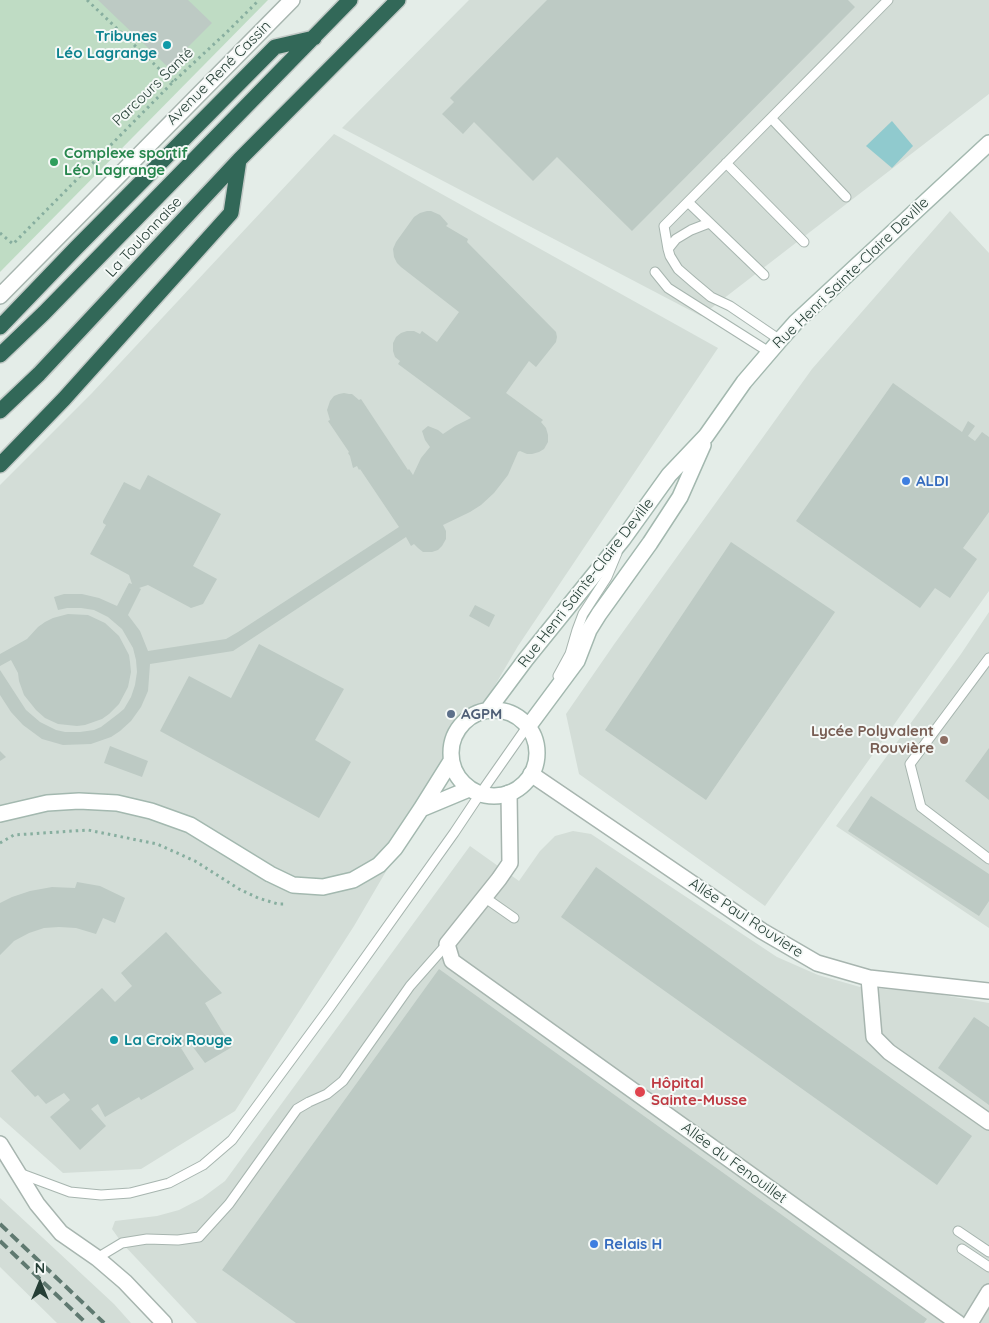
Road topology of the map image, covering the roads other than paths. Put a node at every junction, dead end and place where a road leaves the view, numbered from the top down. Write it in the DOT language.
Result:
graph roads {
  1 [pos="292,0"];
  2 [pos="350,0"];
  3 [pos="398,0"];
  4 [pos="888,0"];
  5 [pos="314,38"];
  6 [pos="771,118"];
  7 [pos="989,143"];
  8 [pos="240,160"];
  9 [pos="726,163"];
  10 [pos="846,197"];
  11 [pos="688,202"];
  12 [pos="709,223"];
  13 [pos="804,242"];
  14 [pos="668,249"];
  15 [pos="655,272"];
  16 [pos="764,275"];
  17 [pos="0,296"];
  18 [pos="0,327"];
  19 [pos="780,340"];
  20 [pos="769,352"];
  21 [pos="0,355"];
  22 [pos="0,412"];
  23 [pos="706,436"];
  24 [pos="0,465"];
  25 [pos="623,539"];
  26 [pos="989,658"];
  27 [pos="488,710"];
  28 [pos="528,727"];
  29 [pos="451,761"];
  30 [pos="531,774"];
  31 [pos="474,791"];
  32 [pos="509,793"];
  33 [pos="421,809"];
  34 [pos="0,814"];
  35 [pos="989,858"];
  36 [pos="484,897"];
  37 [pos="514,918"];
  38 [pos="447,944"];
  39 [pos="869,978"];
  40 [pos="989,991"];
  41 [pos="989,1122"];
  42 [pos="0,1144"];
  43 [pos="19,1173"];
  44 [pos="958,1231"];
  45 [pos="962,1249"];
  46 [pos="989,1252"];
  47 [pos="97,1258"];
  48 [pos="989,1267"];
  49 [pos="989,1292"];
  50 [pos="164,1323"];
  51 [pos="958,1323"];
  52 [pos="970,1323"];
  1 -- 17 [label="street, Avenue René Cassin"];
  2 -- 5 [label="highway, La Toulonnaise"];
  3 -- 8 [label="highway, La Toulonnaise"];
  4 -- 6 [label="lane"];
  5 -- 18 [label="highway"];
  5 -- 21 [label="highway, La Toulonnaise"];
  6 -- 9 [label="lane"];
  6 -- 10 [label="lane"];
  7 -- 19 [label="street, Rue Henri Sainte-Claire Deville"];
  8 -- 22 [label="highway, La Toulonnaise"];
  8 -- 24 [label="highway"];
  9 -- 11 [label="lane"];
  9 -- 13 [label="lane"];
  11 -- 12 [label="lane"];
  11 -- 14 [label="lane"];
  12 -- 14 [label="lane"];
  12 -- 16 [label="lane"];
  14 -- 19 [label="lane"];
  15 -- 20 [label="lane"];
  19 -- 20 [label="street, Rue Henri Sainte-Claire Deville"];
  20 -- 23 [label="street, Rue Henri Sainte-Claire Deville"];
  23 -- 25 [label="street, Rue Henri Sainte-Claire Deville"];
  23 -- 28 [label="street, Rue Henri Sainte-Claire Deville"];
  25 -- 27 [label="street, Rue Henri Sainte-Claire Deville"];
  25 -- 28 [label="lane"];
  26 -- 35 [label="lane"];
  27 -- 28 [label="street"];
  27 -- 29 [label="street"];
  28 -- 30 [label="street"];
  28 -- 31 [label="lane"];
  29 -- 31 [label="street"];
  29 -- 33 [label="street"];
  30 -- 32 [label="street"];
  30 -- 39 [label="street, Allée Paul Rouviere"];
  31 -- 32 [label="street"];
  31 -- 33 [label="street"];
  31 -- 43 [label="lane"];
  32 -- 36 [label="street"];
  33 -- 34 [label="street"];
  36 -- 37 [label="lane"];
  36 -- 38 [label="street"];
  38 -- 47 [label="lane"];
  38 -- 51 [label="street, Allée du Fenouillet"];
  39 -- 40 [label="street, Allée Paul Rouviere"];
  39 -- 41 [label="street"];
  42 -- 43 [label="street"];
  43 -- 47 [label="street"];
  44 -- 46 [label="lane"];
  45 -- 48 [label="lane"];
  47 -- 50 [label="street"];
  49 -- 52 [label="street"];
}
